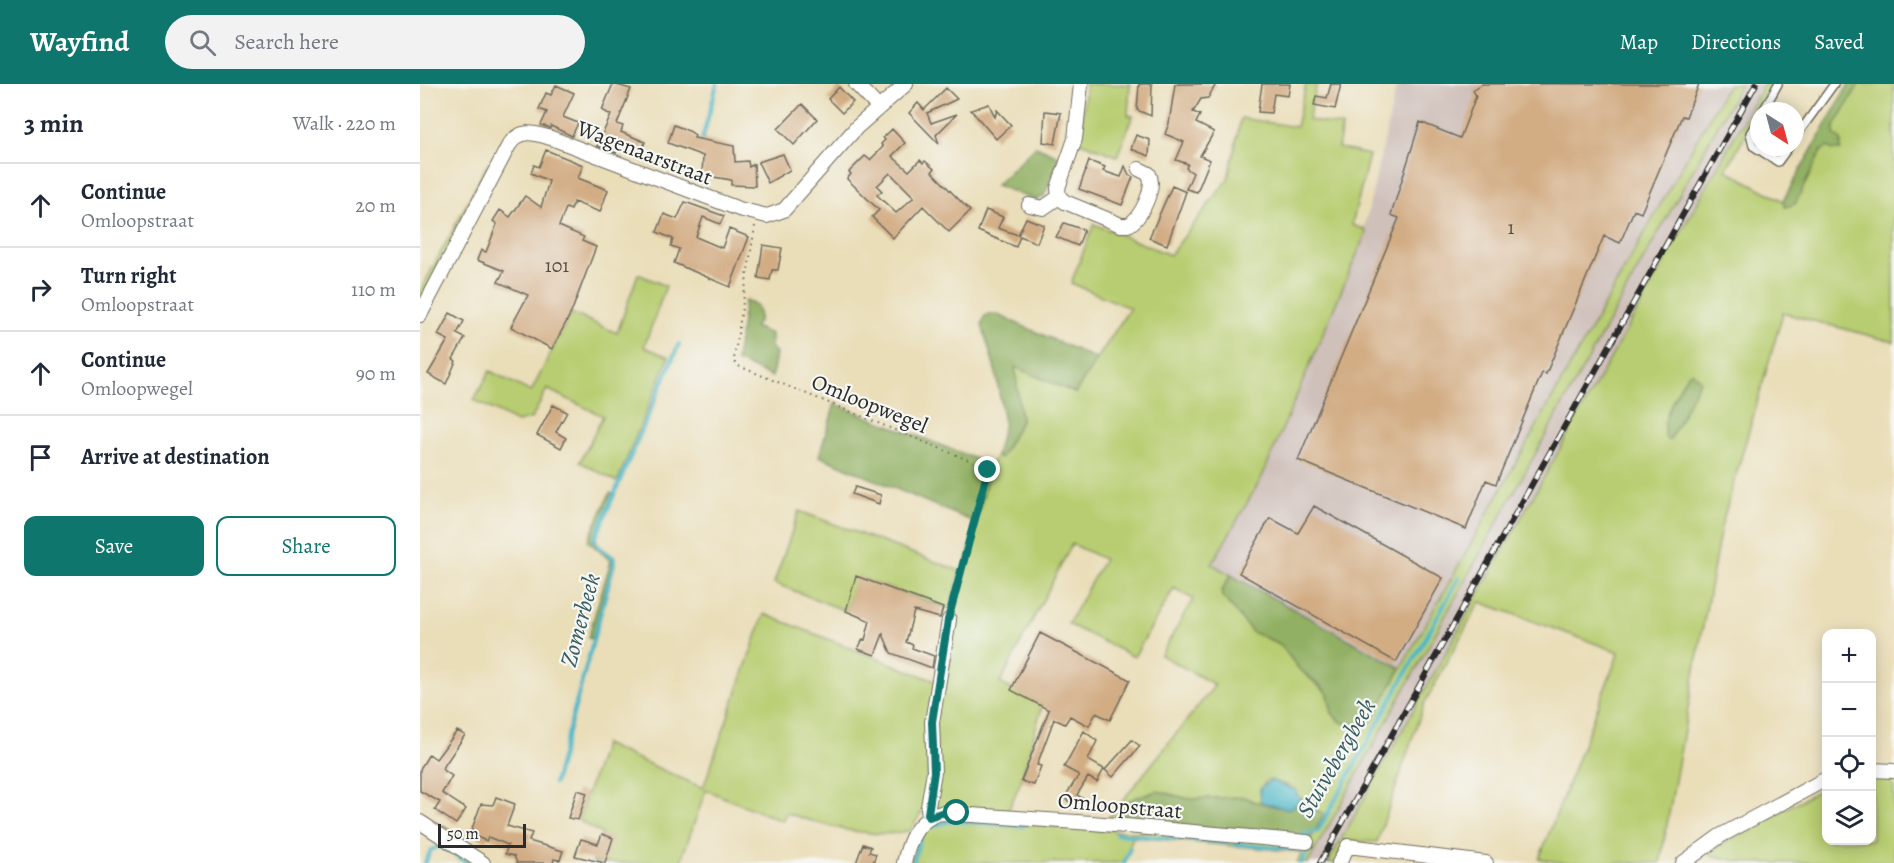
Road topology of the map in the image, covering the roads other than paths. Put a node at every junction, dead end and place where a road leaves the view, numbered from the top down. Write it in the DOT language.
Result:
graph roads {
  1 [pos="856,84"];
  2 [pos="906,84"];
  3 [pos="1081,84"];
  4 [pos="1778,84"];
  5 [pos="1834,84"];
  6 [pos="1768,102"];
  7 [pos="878,107"];
  8 [pos="1804,126"];
  9 [pos="1769,156"];
  10 [pos="1783,156"];
  11 [pos="1139,169"];
  12 [pos="1059,197"];
  13 [pos="1029,205"];
  14 [pos="420,315"];
  15 [pos="948,620"];
  16 [pos="1876,770"];
  17 [pos="1894,771"];
  18 [pos="1822,782"];
  19 [pos="929,817"];
  20 [pos="420,822"];
  21 [pos="1307,842"];
  22 [pos="483,863"];
  23 [pos="904,863"];
  24 [pos="1339,863"];
  25 [pos="1486,863"];
  26 [pos="1683,863"];
  1 -- 7 [label="street"];
  2 -- 7 [label="street, Wagenaarstraat"];
  3 -- 12 [label="street"];
  4 -- 6 [label="lane"];
  5 -- 8 [label="lane"];
  7 -- 14 [label="street, Wagenaarstraat"];
  9 -- 10 [label="lane"];
  11 -- 12 [label="street"];
  12 -- 13 [label="street"];
  15 -- 19 [label="street"];
  16 -- 17 [label="street"];
  18 -- 26 [label="street"];
  19 -- 21 [label="street, Omloopstraat"];
  19 -- 23 [label="street"];
  20 -- 22 [label="street"];
  24 -- 25 [label="street"];
}
